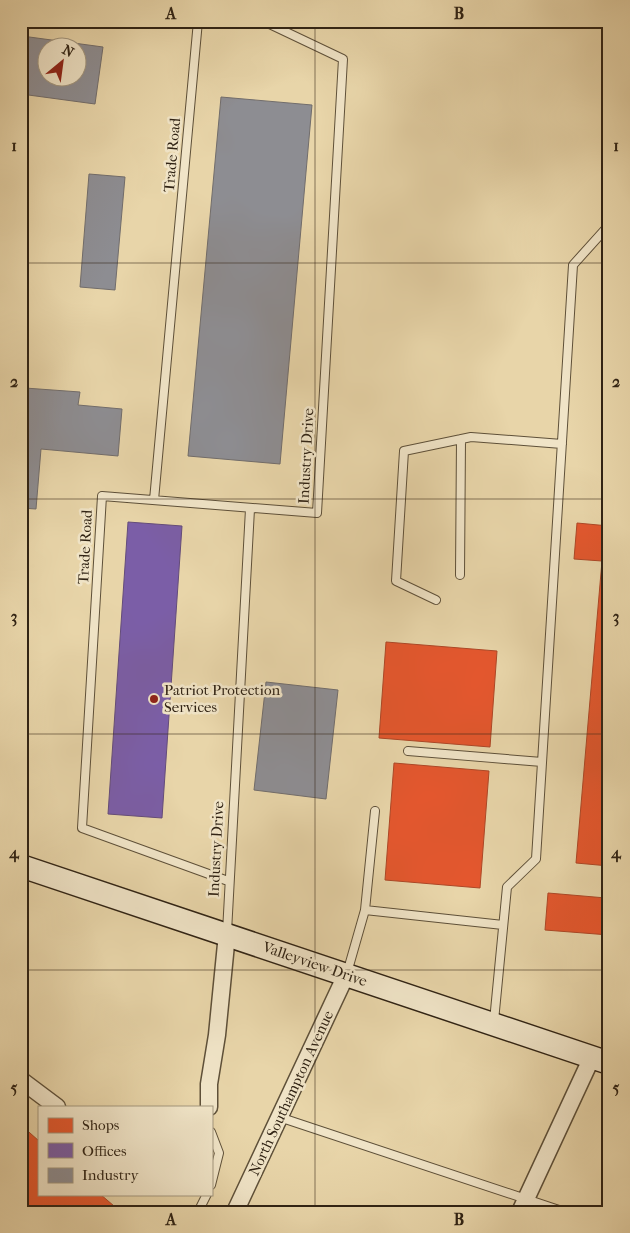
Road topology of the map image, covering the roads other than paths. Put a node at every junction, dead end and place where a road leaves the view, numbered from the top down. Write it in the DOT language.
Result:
graph roads {
  1 [pos="198,21"];
  2 [pos="263,21"];
  3 [pos="609,225"];
  4 [pos="460,439"];
  5 [pos="562,444"];
  6 [pos="154,500"];
  7 [pos="250,509"];
  8 [pos="460,575"];
  9 [pos="436,600"];
  10 [pos="408,752"];
  11 [pos="542,762"];
  12 [pos="375,812"];
  13 [pos="21,866"];
  14 [pos="228,881"];
  15 [pos="364,910"];
  16 [pos="503,925"];
  17 [pos="227,934"];
  18 [pos="346,975"];
  19 [pos="494,1024"];
  20 [pos="601,1060"];
  21 [pos="21,1080"];
  22 [pos="56,1106"];
  23 [pos="209,1106"];
  24 [pos="280,1118"];
  25 [pos="212,1135"];
  26 [pos="212,1181"];
  27 [pos="206,1196"];
  28 [pos="523,1206"];
  29 [pos="198,1212"];
  30 [pos="235,1212"];
  31 [pos="565,1212"];
  1 -- 6 [label="lane, Trade Road"];
  2 -- 7 [label="lane, Industry Drive"];
  3 -- 5 [label="lane"];
  4 -- 5 [label="lane"];
  4 -- 8 [label="lane"];
  4 -- 9 [label="lane"];
  5 -- 11 [label="lane"];
  6 -- 7 [label="lane"];
  6 -- 14 [label="lane, Trade Road"];
  7 -- 14 [label="lane, Industry Drive"];
  10 -- 11 [label="lane"];
  11 -- 16 [label="lane"];
  12 -- 15 [label="lane"];
  13 -- 17 [label="street, Valleyview Drive"];
  14 -- 17 [label="lane, Industry Drive"];
  15 -- 16 [label="lane"];
  15 -- 18 [label="lane"];
  16 -- 19 [label="lane"];
  17 -- 18 [label="street, Valleyview Drive"];
  17 -- 23 [label="street"];
  18 -- 19 [label="street, Valleyview Drive"];
  18 -- 24 [label="street, North Southampton Avenue"];
  19 -- 20 [label="street, Valleyview Drive"];
  20 -- 28 [label="street"];
  21 -- 22 [label="street"];
  24 -- 28 [label="lane"];
  24 -- 30 [label="street, North Southampton Avenue"];
  25 -- 26 [label="lane"];
  27 -- 29 [label="lane"];
  28 -- 31 [label="lane"];
}
